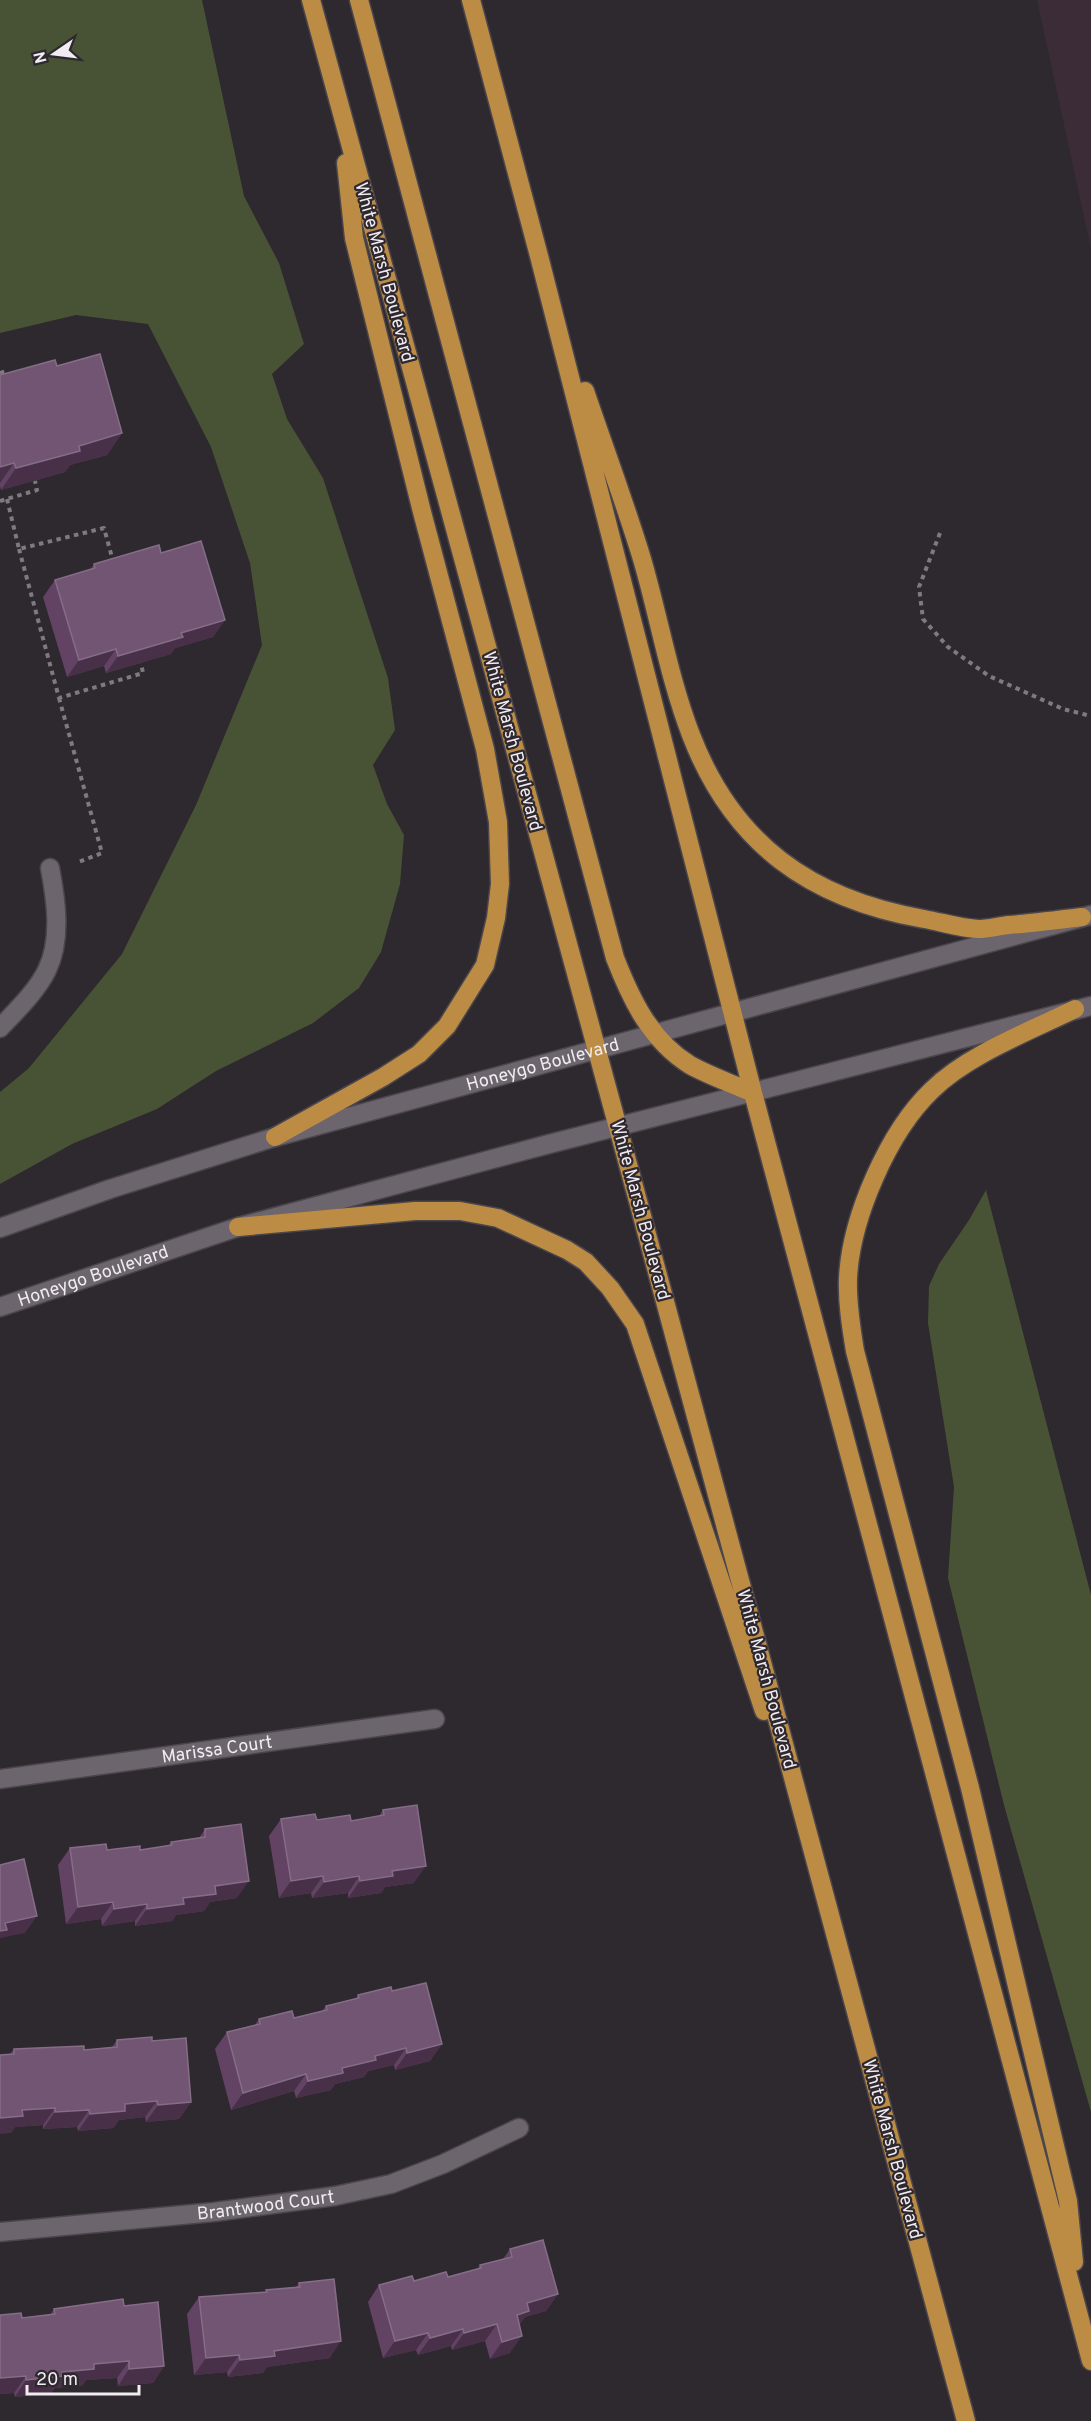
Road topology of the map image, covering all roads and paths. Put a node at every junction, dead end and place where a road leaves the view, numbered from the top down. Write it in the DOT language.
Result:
graph roads {
  1 [pos="311,0"];
  2 [pos="359,0"];
  3 [pos="471,0"];
  4 [pos="341,110"];
  5 [pos="539,256"];
  6 [pos="0,373"];
  7 [pos="8,380"];
  8 [pos="35,481"];
  9 [pos="7,499"];
  10 [pos="0,501"];
  11 [pos="940,533"];
  12 [pos="19,549"];
  13 [pos="116,571"];
  14 [pos="141,663"];
  15 [pos="59,698"];
  16 [pos="1091,716"];
  17 [pos="50,868"];
  18 [pos="1086,916"];
  19 [pos="1083,1007"];
  20 [pos="733,1013"];
  21 [pos="0,1028"];
  22 [pos="655,1034"];
  23 [pos="597,1050"];
  24 [pos="753,1094"];
  25 [pos="618,1127"];
  26 [pos="276,1137"];
  27 [pos="238,1227"];
  28 [pos="0,1228"];
  29 [pos="0,1307"];
  30 [pos="435,1719"];
  31 [pos="0,1779"];
  32 [pos="825,1892"];
  33 [pos="519,2128"];
  34 [pos="0,2232"];
  35 [pos="1080,2320"];
  36 [pos="1091,2361"];
  37 [pos="966,2421"];
  1 -- 4 [label="highway, White Marsh Boulevard"];
  2 -- 22 [label="highway"];
  3 -- 5 [label="highway"];
  4 -- 23 [label="highway, White Marsh Boulevard"];
  4 -- 26 [label="highway"];
  5 -- 18 [label="highway"];
  5 -- 20 [label="highway"];
  6 -- 7 [label="path"];
  8 -- 9 [label="path"];
  9 -- 10 [label="path"];
  9 -- 12 [label="path"];
  11 -- 16 [label="path"];
  12 -- 13 [label="path"];
  12 -- 15 [label="path"];
  14 -- 15 [label="path"];
  15 -- 17 [label="path"];
  17 -- 21 [label="main road"];
  18 -- 20 [label="main road, Honeygo Boulevard"];
  19 -- 24 [label="main road, Honeygo Boulevard"];
  19 -- 35 [label="highway"];
  20 -- 22 [label="main road, Honeygo Boulevard"];
  20 -- 24 [label="highway"];
  22 -- 23 [label="main road, Honeygo Boulevard"];
  22 -- 24 [label="highway"];
  23 -- 25 [label="highway, White Marsh Boulevard"];
  23 -- 26 [label="main road, Honeygo Boulevard"];
  24 -- 25 [label="main road, Honeygo Boulevard"];
  24 -- 35 [label="highway"];
  25 -- 27 [label="main road, Honeygo Boulevard"];
  25 -- 32 [label="highway, White Marsh Boulevard"];
  26 -- 28 [label="main road, Honeygo Boulevard"];
  27 -- 29 [label="main road, Honeygo Boulevard"];
  27 -- 32 [label="highway"];
  30 -- 31 [label="main road, Marissa Court"];
  32 -- 37 [label="highway, White Marsh Boulevard"];
  33 -- 34 [label="main road, Brantwood Court"];
  35 -- 36 [label="highway"];
}
